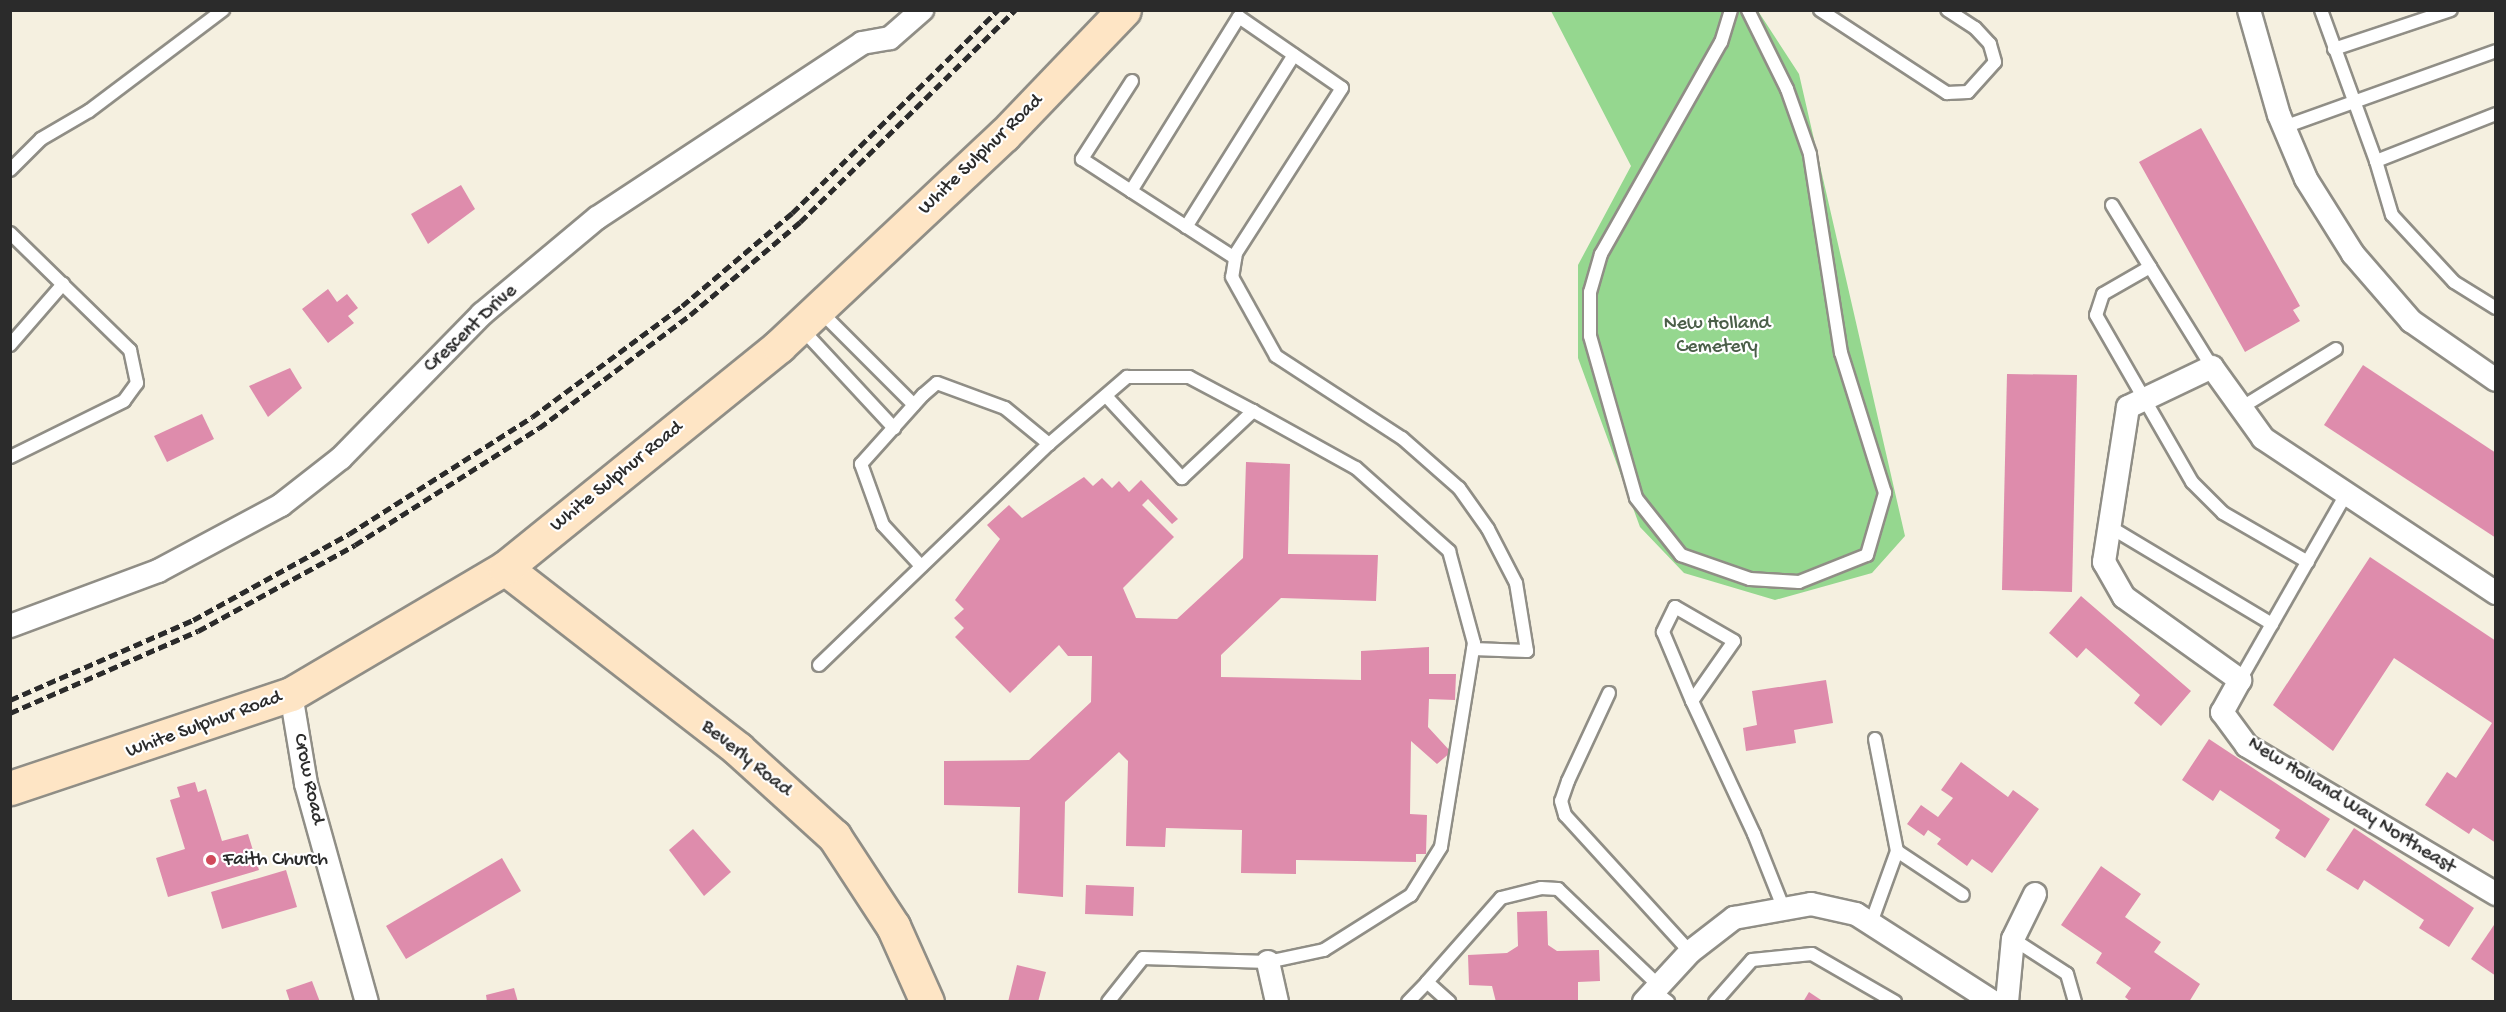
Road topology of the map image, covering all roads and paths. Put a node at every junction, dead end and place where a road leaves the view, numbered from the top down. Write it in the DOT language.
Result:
graph roads {
  1 [pos="223,10"];
  2 [pos="922,10"];
  3 [pos="1124,10"];
  4 [pos="1731,10"];
  5 [pos="1748,10"];
  6 [pos="1821,10"];
  7 [pos="1947,10"];
  8 [pos="2249,10"];
  9 [pos="2321,10"];
  10 [pos="2451,10"];
  11 [pos="2334,49"];
  12 [pos="2496,51"];
  13 [pos="1294,55"];
  14 [pos="1132,81"];
  15 [pos="2352,103"];
  16 [pos="2496,114"];
  17 [pos="2284,127"];
  18 [pos="2376,161"];
  19 [pos="10,170"];
  20 [pos="1131,191"];
  21 [pos="2112,206"];
  22 [pos="1186,227"];
  23 [pos="10,233"];
  24 [pos="1235,258"];
  25 [pos="2150,267"];
  26 [pos="63,284"];
  27 [pos="2496,308"];
  28 [pos="809,319"];
  29 [pos="10,345"];
  30 [pos="2336,349"];
  31 [pos="2211,367"];
  32 [pos="2496,380"];
  33 [pos="1106,396"];
  34 [pos="2143,400"];
  35 [pos="914,405"];
  36 [pos="2239,409"];
  37 [pos="1253,411"];
  38 [pos="894,428"];
  39 [pos="1049,444"];
  40 [pos="10,457"];
  41 [pos="2345,496"];
  42 [pos="2110,527"];
  43 [pos="2308,562"];
  44 [pos="921,566"];
  45 [pos="505,568"];
  46 [pos="2496,593"];
  47 [pos="2272,624"];
  48 [pos="10,626"];
  49 [pos="1473,650"];
  50 [pos="819,665"];
  51 [pos="2240,680"];
  52 [pos="1609,693"];
  53 [pos="291,694"];
  54 [pos="1692,701"];
  55 [pos="1875,739"];
  56 [pos="10,788"];
  57 [pos="1897,851"];
  58 [pos="2035,894"];
  59 [pos="2496,894"];
  60 [pos="1963,895"];
  61 [pos="1783,907"];
  62 [pos="1871,923"];
  63 [pos="2013,939"];
  64 [pos="1690,952"];
  65 [pos="1268,962"];
  66 [pos="1428,982"];
  67 [pos="1656,995"];
  68 [pos="367,1002"];
  69 [pos="927,1002"];
  70 [pos="1108,1002"];
  71 [pos="1277,1002"];
  72 [pos="1408,1002"];
  73 [pos="1449,1002"];
  74 [pos="1715,1002"];
  75 [pos="1895,1002"];
  76 [pos="1993,1002"];
  77 [pos="2007,1002"];
  78 [pos="2075,1002"];
  1 -- 19 [label="lane"];
  2 -- 48 [label="street, Crescent Drive"];
  3 -- 28 [label="street, White Sulphur Road"];
  4 -- 5 [label="lane"];
  6 -- 7 [label="lane"];
  8 -- 17 [label="street"];
  9 -- 11 [label="lane"];
  10 -- 11 [label="lane"];
  11 -- 15 [label="lane"];
  12 -- 15 [label="lane"];
  13 -- 20 [label="lane"];
  13 -- 22 [label="lane"];
  13 -- 24 [label="lane"];
  14 -- 20 [label="lane"];
  15 -- 17 [label="lane"];
  15 -- 18 [label="lane"];
  16 -- 18 [label="lane"];
  17 -- 32 [label="street"];
  18 -- 27 [label="lane"];
  20 -- 22 [label="lane"];
  21 -- 25 [label="lane"];
  22 -- 24 [label="lane"];
  23 -- 26 [label="lane"];
  24 -- 49 [label="lane"];
  25 -- 31 [label="lane"];
  25 -- 34 [label="lane"];
  26 -- 29 [label="lane"];
  26 -- 40 [label="lane"];
  28 -- 35 [label="lane"];
  28 -- 38 [label="lane"];
  28 -- 45 [label="street, White Sulphur Road"];
  30 -- 36 [label="lane"];
  31 -- 34 [label="street"];
  31 -- 36 [label="street"];
  33 -- 37 [label="lane"];
  33 -- 37 [label="lane"];
  33 -- 39 [label="lane"];
  34 -- 42 [label="street"];
  34 -- 43 [label="lane"];
  35 -- 38 [label="lane"];
  35 -- 39 [label="lane"];
  36 -- 41 [label="street"];
  37 -- 49 [label="lane"];
  38 -- 44 [label="lane"];
  39 -- 44 [label="lane"];
  41 -- 43 [label="lane"];
  41 -- 46 [label="street"];
  42 -- 47 [label="lane"];
  42 -- 51 [label="street"];
  43 -- 47 [label="lane"];
  44 -- 50 [label="lane"];
  45 -- 53 [label="street, White Sulphur Road"];
  45 -- 69 [label="street, Beverly Road"];
  47 -- 51 [label="lane"];
  49 -- 65 [label="lane"];
  51 -- 59 [label="street, New Holland Way Northeast"];
  52 -- 64 [label="lane"];
  53 -- 56 [label="street, White Sulphur Road"];
  53 -- 68 [label="street, Crow Road"];
  54 -- 54 [label="lane"];
  54 -- 61 [label="lane"];
  55 -- 57 [label="lane"];
  57 -- 60 [label="lane"];
  57 -- 62 [label="lane"];
  58 -- 63 [label="street"];
  61 -- 62 [label="street"];
  61 -- 64 [label="street"];
  62 -- 76 [label="street"];
  63 -- 77 [label="street"];
  63 -- 78 [label="lane"];
  64 -- 67 [label="street"];
  65 -- 70 [label="lane"];
  65 -- 71 [label="street"];
  66 -- 67 [label="lane"];
  66 -- 72 [label="lane"];
  66 -- 73 [label="lane"];
  74 -- 75 [label="lane"];
}
